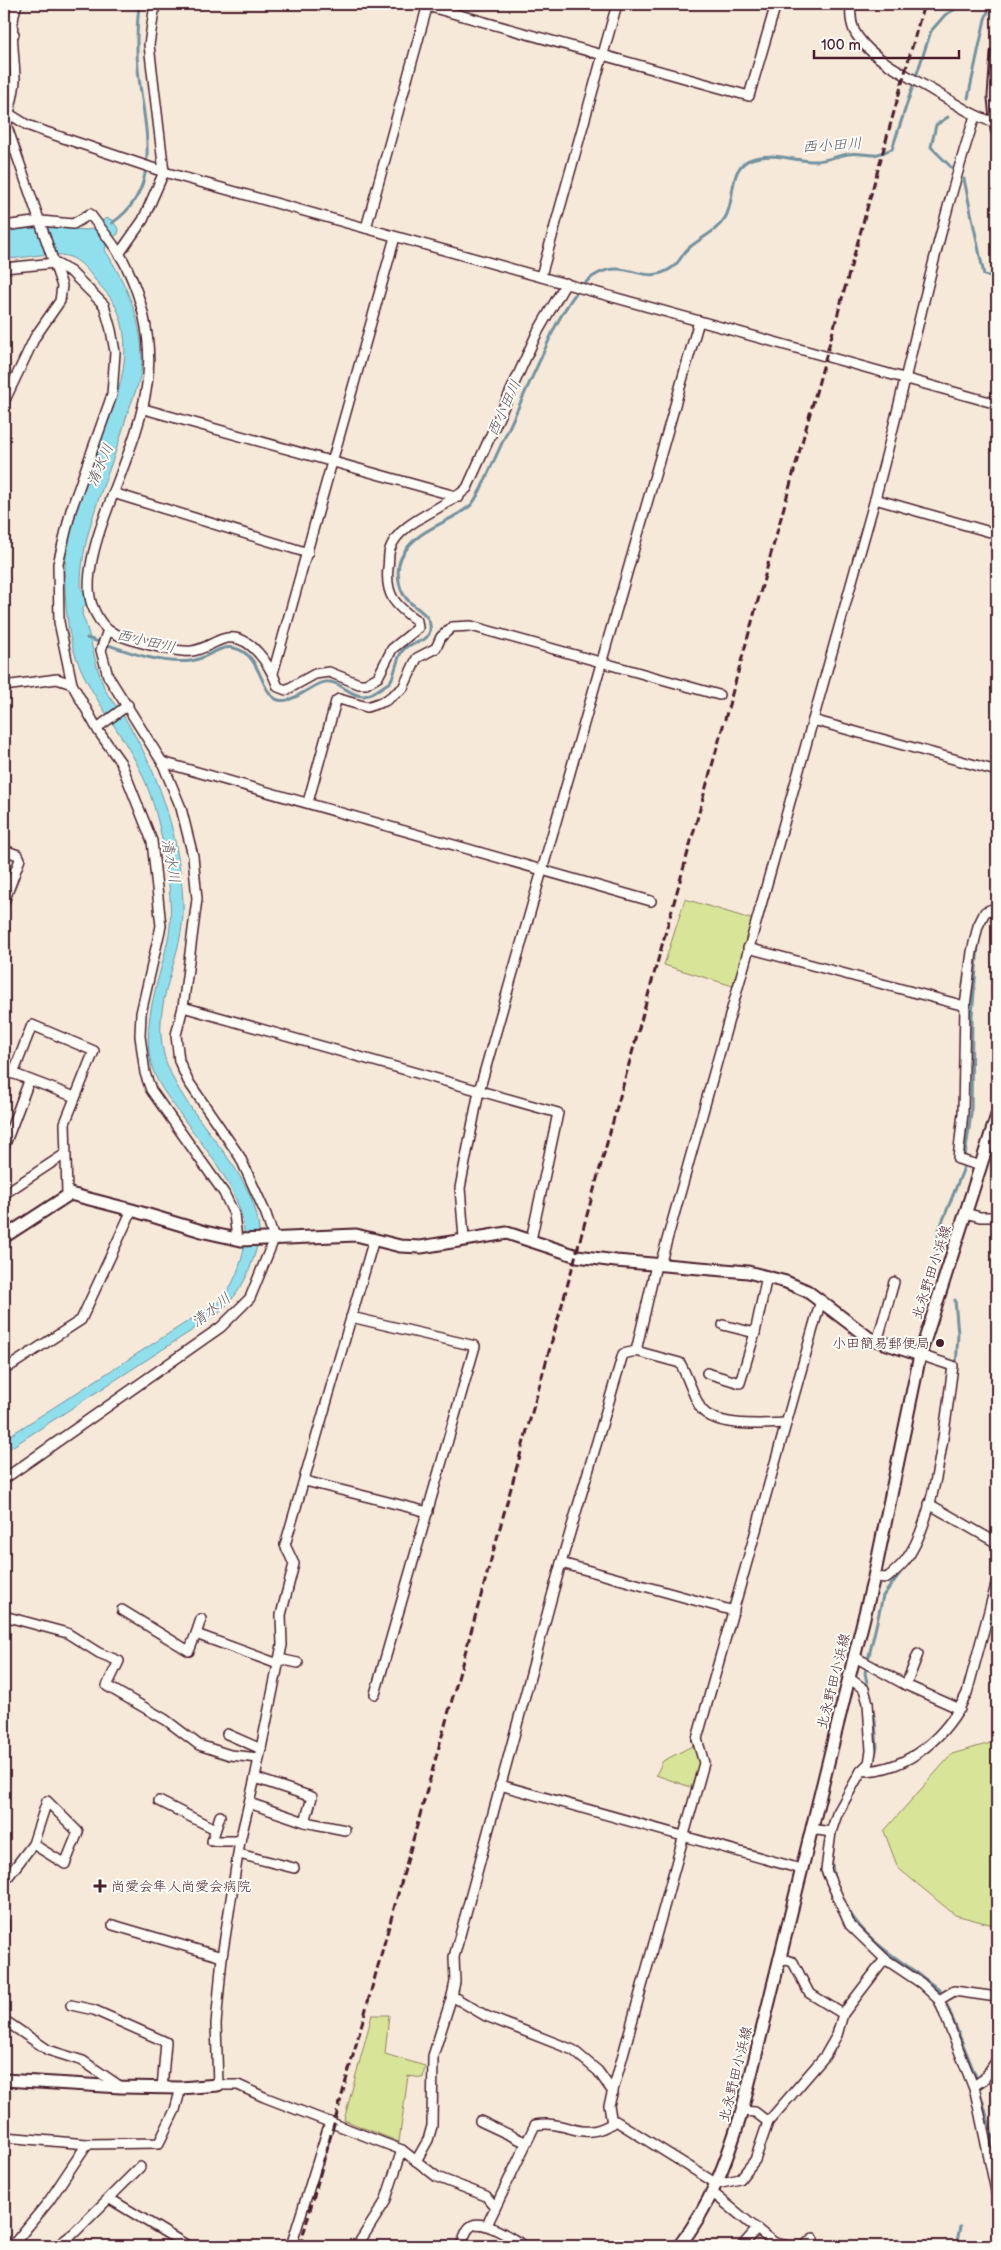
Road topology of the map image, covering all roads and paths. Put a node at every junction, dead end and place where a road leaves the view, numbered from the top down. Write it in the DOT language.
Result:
graph roads {
  1 [pos="18,4"];
  2 [pos="155,4"];
  3 [pos="425,4"];
  4 [pos="618,4"];
  5 [pos="776,4"];
  6 [pos="850,4"];
  7 [pos="4,27"];
  8 [pos="14,34"];
  9 [pos="997,54"];
  10 [pos="603,55"];
  11 [pos="996,85"];
  12 [pos="8,113"];
  13 [pos="975,116"];
  14 [pos="997,126"];
  15 [pos="160,170"];
  16 [pos="41,221"];
  17 [pos="4,226"];
  18 [pos="366,228"];
  19 [pos="395,237"];
  20 [pos="119,254"];
  21 [pos="55,263"];
  22 [pos="4,268"];
  23 [pos="541,276"];
  24 [pos="568,283"];
  25 [pos="700,321"];
  26 [pos="906,379"];
  27 [pos="4,402"];
  28 [pos="997,404"];
  29 [pos="144,409"];
  30 [pos="334,461"];
  31 [pos="113,493"];
  32 [pos="459,496"];
  33 [pos="875,499"];
  34 [pos="997,534"];
  35 [pos="308,554"];
  36 [pos="108,630"];
  37 [pos="602,663"];
  38 [pos="273,673"];
  39 [pos="72,684"];
  40 [pos="4,686"];
  41 [pos="720,695"];
  42 [pos="128,705"];
  43 [pos="813,720"];
  44 [pos="97,728"];
  45 [pos="162,762"];
  46 [pos="997,771"];
  47 [pos="308,802"];
  48 [pos="4,850"];
  49 [pos="542,869"];
  50 [pos="651,901"];
  51 [pos="4,902"];
  52 [pos="997,907"];
  53 [pos="748,948"];
  54 [pos="965,1006"];
  55 [pos="183,1007"];
  56 [pos="4,1070"];
  57 [pos="14,1074"];
  58 [pos="29,1081"];
  59 [pos="478,1091"];
  60 [pos="75,1097"];
  61 [pos="997,1115"];
  62 [pos="4,1147"];
  63 [pos="65,1154"];
  64 [pos="976,1164"];
  65 [pos="4,1194"];
  66 [pos="67,1194"];
  67 [pos="132,1210"];
  68 [pos="965,1213"];
  69 [pos="997,1217"];
  70 [pos="4,1237"];
  71 [pos="464,1238"];
  72 [pos="239,1239"];
  73 [pos="270,1239"];
  74 [pos="374,1239"];
  75 [pos="531,1240"];
  76 [pos="658,1265"];
  77 [pos="767,1276"];
  78 [pos="894,1282"];
  79 [pos="821,1300"];
  80 [pos="351,1316"];
  81 [pos="723,1325"];
  82 [pos="755,1333"];
  83 [pos="877,1342"];
  84 [pos="636,1351"];
  85 [pos="920,1356"];
  86 [pos="4,1370"];
  87 [pos="707,1373"];
  88 [pos="785,1423"];
  89 [pos="4,1479"];
  90 [pos="305,1481"];
  91 [pos="930,1504"];
  92 [pos="428,1512"];
  93 [pos="997,1543"];
  94 [pos="561,1563"];
  95 [pos="874,1577"];
  96 [pos="997,1582"];
  97 [pos="993,1609"];
  98 [pos="122,1610"];
  99 [pos="734,1612"];
  100 [pos="4,1616"];
  101 [pos="202,1619"];
  102 [pos="196,1634"];
  103 [pos="918,1654"];
  104 [pos="858,1659"];
  105 [pos="278,1661"];
  106 [pos="298,1663"];
  107 [pos="849,1678"];
  108 [pos="906,1685"];
  109 [pos="374,1694"];
  110 [pos="960,1709"];
  111 [pos="227,1734"];
  112 [pos="261,1748"];
  113 [pos="259,1758"];
  114 [pos="861,1771"];
  115 [pos="255,1778"];
  116 [pos="500,1785"];
  117 [pos="159,1801"];
  118 [pos="249,1803"];
  119 [pos="220,1816"];
  120 [pos="305,1822"];
  121 [pos="215,1829"];
  122 [pos="811,1829"];
  123 [pos="345,1830"];
  124 [pos="831,1832"];
  125 [pos="686,1836"];
  126 [pos="240,1841"];
  127 [pos="32,1844"];
  128 [pos="239,1854"];
  129 [pos="294,1868"];
  130 [pos="801,1869"];
  131 [pos="4,1882"];
  132 [pos="4,1922"];
  133 [pos="113,1925"];
  134 [pos="4,1949"];
  135 [pos="222,1957"];
  136 [pos="779,1958"];
  137 [pos="885,1959"];
  138 [pos="452,1996"];
  139 [pos="997,1997"];
  140 [pos="939,2000"];
  141 [pos="71,2005"];
  142 [pos="843,2014"];
  143 [pos="4,2020"];
  144 [pos="997,2060"];
  145 [pos="4,2080"];
  146 [pos="218,2085"];
  147 [pos="974,2086"];
  148 [pos="121,2087"];
  149 [pos="162,2088"];
  150 [pos="181,2088"];
  151 [pos="613,2092"];
  152 [pos="742,2111"];
  153 [pos="480,2121"];
  154 [pos="330,2122"];
  155 [pos="768,2122"];
  156 [pos="612,2124"];
  157 [pos="4,2137"];
  158 [pos="525,2142"];
  159 [pos="87,2144"];
  160 [pos="402,2150"];
  161 [pos="416,2161"];
  162 [pos="140,2167"];
  163 [pos="715,2189"];
  164 [pos="997,2196"];
  165 [pos="110,2199"];
  166 [pos="495,2207"];
  167 [pos="487,2225"];
  168 [pos="757,2229"];
  169 [pos="813,2238"];
  170 [pos="12,2246"];
  171 [pos="57,2246"];
  172 [pos="188,2246"];
  173 [pos="291,2246"];
  174 [pos="357,2246"];
  175 [pos="461,2246"];
  176 [pos="525,2246"];
  177 [pos="679,2246"];
  178 [pos="742,2246"];
  179 [pos="789,2246"];
  180 [pos="804,2246"];
  1 -- 8 [label="street"];
  2 -- 15 [label="street"];
  3 -- 10 [label="street"];
  3 -- 18 [label="street"];
  4 -- 10 [label="street"];
  5 -- 10 [label="street"];
  6 -- 13 [label="street"];
  7 -- 8 [label="street"];
  8 -- 12 [label="street"];
  9 -- 11 [label="main road"];
  10 -- 23 [label="street"];
  11 -- 14 [label="main road"];
  12 -- 15 [label="street"];
  12 -- 16 [label="street"];
  13 -- 14 [label="street"];
  13 -- 26 [label="street"];
  15 -- 18 [label="street"];
  15 -- 20 [label="street"];
  16 -- 17 [label="street"];
  16 -- 20 [label="street"];
  16 -- 21 [label="street"];
  18 -- 19 [label="street"];
  19 -- 23 [label="street"];
  19 -- 30 [label="street"];
  20 -- 29 [label="street"];
  21 -- 22 [label="street"];
  21 -- 27 [label="street"];
  21 -- 39 [label="street"];
  23 -- 24 [label="street"];
  24 -- 25 [label="street"];
  24 -- 32 [label="street"];
  25 -- 26 [label="street"];
  25 -- 37 [label="street"];
  26 -- 28 [label="street"];
  26 -- 33 [label="street"];
  29 -- 30 [label="street"];
  29 -- 31 [label="street"];
  30 -- 32 [label="street"];
  30 -- 35 [label="street"];
  31 -- 35 [label="street"];
  31 -- 36 [label="street"];
  32 -- 38 [label="street"];
  33 -- 34 [label="street"];
  33 -- 43 [label="street"];
  35 -- 38 [label="street"];
  36 -- 38 [label="street"];
  36 -- 42 [label="street"];
  37 -- 41 [label="street"];
  37 -- 47 [label="street"];
  37 -- 49 [label="street"];
  39 -- 40 [label="street"];
  39 -- 44 [label="street"];
  42 -- 44 [label="street"];
  42 -- 45 [label="street"];
  43 -- 46 [label="street"];
  43 -- 53 [label="street"];
  44 -- 72 [label="street"];
  45 -- 47 [label="street"];
  45 -- 55 [label="street"];
  47 -- 49 [label="street"];
  48 -- 51 [label="street"];
  49 -- 50 [label="street"];
  49 -- 59 [label="street"];
  52 -- 54 [label="street"];
  53 -- 54 [label="street"];
  53 -- 76 [label="street"];
  54 -- 64 [label="street"];
  55 -- 59 [label="street"];
  55 -- 73 [label="street"];
  56 -- 57 [label="street"];
  57 -- 58 [label="street"];
  57 -- 60 [label="street"];
  58 -- 60 [label="street"];
  58 -- 62 [label="street"];
  59 -- 71 [label="street"];
  59 -- 75 [label="street"];
  60 -- 63 [label="street"];
  61 -- 64 [label="main road, 北永野田小浜線"];
  63 -- 65 [label="street"];
  63 -- 66 [label="street"];
  64 -- 68 [label="main road, 北永野田小浜線"];
  66 -- 67 [label="main road"];
  66 -- 70 [label="main road"];
  67 -- 72 [label="main road"];
  67 -- 86 [label="street"];
  68 -- 69 [label="street"];
  68 -- 85 [label="main road, 北永野田小浜線"];
  71 -- 74 [label="main road"];
  71 -- 75 [label="main road"];
  72 -- 73 [label="main road"];
  73 -- 74 [label="main road"];
  73 -- 89 [label="street"];
  74 -- 80 [label="street"];
  75 -- 76 [label="main road"];
  76 -- 77 [label="main road"];
  76 -- 84 [label="street"];
  77 -- 79 [label="main road"];
  77 -- 82 [label="street"];
  78 -- 83 [label="street"];
  79 -- 83 [label="main road"];
  79 -- 88 [label="street"];
  80 -- 90 [label="street"];
  80 -- 92 [label="street"];
  81 -- 82 [label="street"];
  82 -- 87 [label="street"];
  83 -- 85 [label="main road"];
  84 -- 88 [label="street"];
  84 -- 94 [label="street"];
  85 -- 91 [label="street"];
  85 -- 95 [label="main road, 北永野田小浜線"];
  88 -- 99 [label="street"];
  90 -- 92 [label="street"];
  90 -- 105 [label="street"];
  91 -- 93 [label="street"];
  91 -- 95 [label="street"];
  92 -- 109 [label="street"];
  94 -- 99 [label="street"];
  94 -- 116 [label="street"];
  95 -- 104 [label="main road, 北永野田小浜線"];
  96 -- 97 [label="street"];
  97 -- 110 [label="street"];
  98 -- 102 [label="street"];
  99 -- 125 [label="street"];
  100 -- 113 [label="street"];
  101 -- 102 [label="street"];
  102 -- 105 [label="street"];
  103 -- 108 [label="street"];
  104 -- 107 [label="main road, 北永野田小浜線"];
  104 -- 108 [label="street"];
  105 -- 106 [label="street"];
  105 -- 112 [label="street"];
  107 -- 114 [label="street"];
  107 -- 122 [label="main road, 北永野田小浜線"];
  108 -- 110 [label="street"];
  110 -- 114 [label="street"];
  111 -- 112 [label="street"];
  112 -- 113 [label="street"];
  113 -- 115 [label="street"];
  114 -- 124 [label="street"];
  115 -- 118 [label="street"];
  115 -- 120 [label="street"];
  116 -- 125 [label="street"];
  116 -- 138 [label="street"];
  117 -- 121 [label="street"];
  118 -- 120 [label="street"];
  118 -- 126 [label="street"];
  119 -- 121 [label="street"];
  120 -- 123 [label="street"];
  121 -- 126 [label="street"];
  122 -- 124 [label="street"];
  122 -- 130 [label="main road, 北永野田小浜線"];
  124 -- 137 [label="street"];
  125 -- 130 [label="street"];
  125 -- 151 [label="street"];
  126 -- 128 [label="street"];
  127 -- 127 [label="street"];
  127 -- 131 [label="street"];
  128 -- 129 [label="street"];
  128 -- 135 [label="street"];
  130 -- 136 [label="main road, 北永野田小浜線"];
  132 -- 134 [label="street"];
  133 -- 135 [label="street"];
  135 -- 146 [label="street"];
  136 -- 142 [label="street"];
  136 -- 152 [label="main road, 北永野田小浜線"];
  137 -- 140 [label="street"];
  137 -- 142 [label="street"];
  138 -- 151 [label="street"];
  138 -- 161 [label="street"];
  139 -- 140 [label="street"];
  140 -- 147 [label="street"];
  141 -- 149 [label="street"];
  142 -- 155 [label="street"];
  143 -- 148 [label="street"];
  144 -- 147 [label="street"];
  145 -- 148 [label="main road"];
  146 -- 150 [label="main road"];
  146 -- 154 [label="street"];
  147 -- 164 [label="street"];
  148 -- 149 [label="main road"];
  149 -- 150 [label="main road"];
  150 -- 159 [label="street"];
  151 -- 156 [label="street"];
  152 -- 155 [label="street"];
  152 -- 163 [label="main road, 北永野田小浜線"];
  153 -- 158 [label="street"];
  154 -- 160 [label="street"];
  154 -- 173 [label="street"];
  155 -- 163 [label="street"];
  156 -- 158 [label="street"];
  156 -- 163 [label="street"];
  157 -- 159 [label="street"];
  158 -- 166 [label="street"];
  159 -- 170 [label="street"];
  160 -- 161 [label="street"];
  160 -- 174 [label="street"];
  161 -- 166 [label="street"];
  162 -- 165 [label="street"];
  163 -- 168 [label="street"];
  163 -- 177 [label="main road, 北永野田小浜線"];
  165 -- 171 [label="street"];
  165 -- 172 [label="street"];
  166 -- 167 [label="street"];
  167 -- 175 [label="street"];
  167 -- 176 [label="street"];
  168 -- 178 [label="street"];
  168 -- 179 [label="street"];
  169 -- 180 [label="street"];
}
